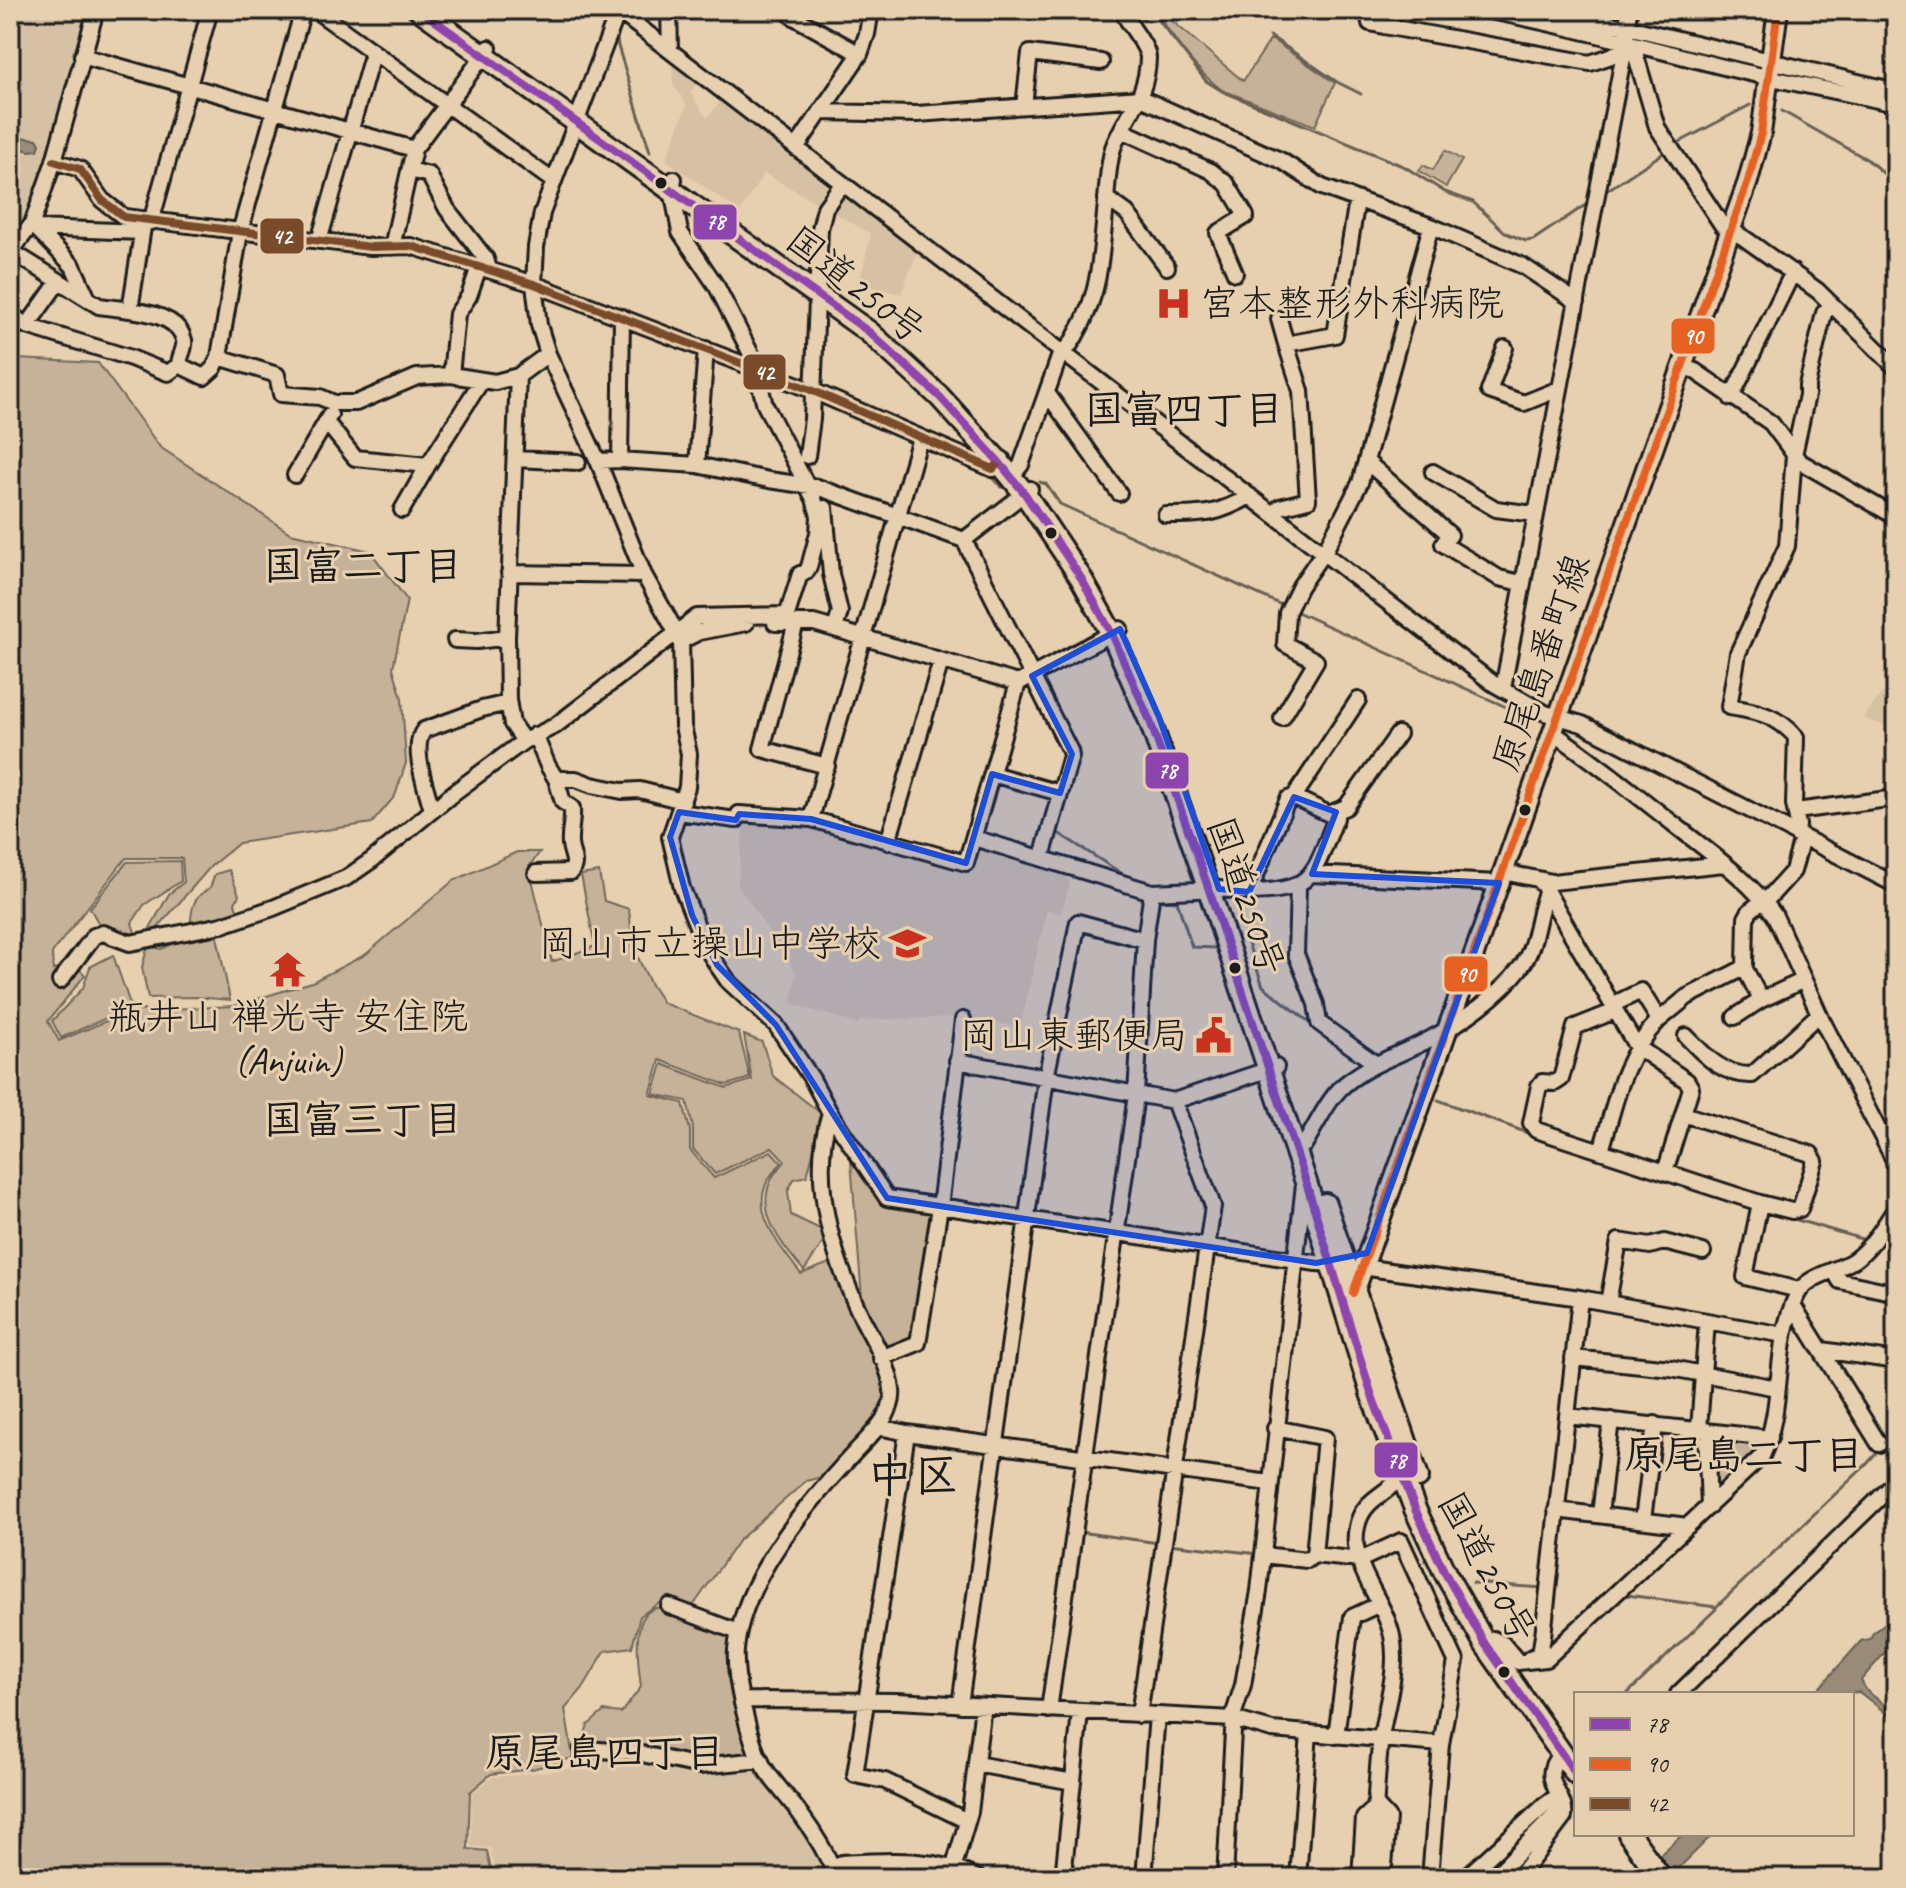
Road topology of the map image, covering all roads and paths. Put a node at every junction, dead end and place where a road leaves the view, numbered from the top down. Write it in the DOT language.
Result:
graph roads {
  1 [pos="96,10"];
  2 [pos="210,10"];
  3 [pos="303,10"];
  4 [pos="315,10"];
  5 [pos="420,10"];
  6 [pos="437,10"];
  7 [pos="618,10"];
  8 [pos="669,10"];
  9 [pos="871,10"];
  10 [pos="1122,10"];
  11 [pos="1368,10"];
  12 [pos="1484,10"];
  13 [pos="1542,10"];
  14 [pos="1629,10"];
  15 [pos="1778,10"];
  16 [pos="792,16"];
  17 [pos="1626,40"];
  18 [pos="670,49"];
  19 [pos="373,52"];
  20 [pos="486,52"];
  21 [pos="860,54"];
  22 [pos="82,56"];
  23 [pos="1101,62"];
  24 [pos="1770,69"];
  25 [pos="187,87"];
  26 [pos="1896,91"];
  27 [pos="1141,98"];
  28 [pos="1896,104"];
  29 [pos="1024,106"];
  30 [pos="448,107"];
  31 [pos="275,109"];
  32 [pos="821,112"];
  33 [pos="577,116"];
  34 [pos="350,131"];
  35 [pos="1123,131"];
  36 [pos="796,148"];
  37 [pos="414,149"];
  38 [pos="65,164"];
  39 [pos="410,170"];
  40 [pos="553,181"];
  41 [pos="673,184"];
  42 [pos="842,184"];
  43 [pos="1106,198"];
  44 [pos="1357,200"];
  45 [pos="34,226"];
  46 [pos="144,226"];
  47 [pos="1431,226"];
  48 [pos="1731,231"];
  49 [pos="239,237"];
  50 [pos="319,241"];
  51 [pos="392,247"];
  52 [pos="11,252"];
  53 [pos="1167,267"];
  54 [pos="481,270"];
  55 [pos="1793,272"];
  56 [pos="1235,273"];
  57 [pos="59,281"];
  58 [pos="535,289"];
  59 [pos="818,289"];
  60 [pos="89,300"];
  61 [pos="1577,302"];
  62 [pos="1832,305"];
  63 [pos="130,310"];
  64 [pos="10,314"];
  65 [pos="1279,319"];
  66 [pos="622,321"];
  67 [pos="27,326"];
  68 [pos="1286,344"];
  69 [pos="1505,348"];
  70 [pos="706,353"];
  71 [pos="1062,353"];
  72 [pos="548,354"];
  73 [pos="219,357"];
  74 [pos="179,365"];
  75 [pos="1681,366"];
  76 [pos="1896,368"];
  77 [pos="756,373"];
  78 [pos="451,375"];
  79 [pos="518,376"];
  80 [pos="482,380"];
  81 [pos="1559,389"];
  82 [pos="1047,393"];
  83 [pos="811,394"];
  84 [pos="1731,398"];
  85 [pos="334,403"];
  86 [pos="327,423"];
  87 [pos="919,441"];
  88 [pos="1794,455"];
  89 [pos="807,456"];
  90 [pos="515,459"];
  91 [pos="620,460"];
  92 [pos="598,461"];
  93 [pos="578,462"];
  94 [pos="1367,462"];
  95 [pos="1007,463"];
  96 [pos="428,465"];
  97 [pos="697,465"];
  98 [pos="1433,472"];
  99 [pos="295,475"];
  100 [pos="814,486"];
  101 [pos="1028,491"];
  102 [pos="1119,493"];
  103 [pos="1250,496"];
  104 [pos="402,510"];
  105 [pos="1273,514"];
  106 [pos="1535,514"];
  107 [pos="1166,515"];
  108 [pos="896,517"];
  109 [pos="1896,517"];
  110 [pos="964,540"];
  111 [pos="1321,552"];
  112 [pos="509,573"];
  113 [pos="644,575"];
  114 [pos="1521,583"];
  115 [pos="796,623"];
  116 [pos="835,629"];
  117 [pos="1116,632"];
  118 [pos="680,636"];
  119 [pos="507,637"];
  120 [pos="863,638"];
  121 [pos="455,640"];
  122 [pos="940,665"];
  123 [pos="1025,679"];
  124 [pos="1503,688"];
  125 [pos="1358,700"];
  126 [pos="508,703"];
  127 [pos="1282,718"];
  128 [pos="1555,724"];
  129 [pos="1398,734"];
  130 [pos="530,738"];
  131 [pos="827,766"];
  132 [pos="992,774"];
  133 [pos="556,779"];
  134 [pos="1060,793"];
  135 [pos="1294,797"];
  136 [pos="1896,798"];
  137 [pos="681,807"];
  138 [pos="432,810"];
  139 [pos="1796,811"];
  140 [pos="1336,812"];
  141 [pos="811,819"];
  142 [pos="1799,836"];
  143 [pos="974,838"];
  144 [pos="888,842"];
  145 [pos="1042,857"];
  146 [pos="1724,864"];
  147 [pos="536,873"];
  148 [pos="1312,874"];
  149 [pos="1501,877"];
  150 [pos="1537,879"];
  151 [pos="1896,885"];
  152 [pos="1298,887"];
  153 [pos="1214,890"];
  154 [pos="1152,892"];
  155 [pos="1249,892"];
  156 [pos="1546,893"];
  157 [pos="1764,901"];
  158 [pos="1145,940"];
  159 [pos="1744,967"];
  160 [pos="1804,980"];
  161 [pos="60,981"];
  162 [pos="1761,1000"];
  163 [pos="1613,1008"];
  164 [pos="1819,1014"];
  165 [pos="1735,1017"];
  166 [pos="963,1020"];
  167 [pos="1659,1020"];
  168 [pos="1447,1028"];
  169 [pos="1686,1036"];
  170 [pos="1636,1046"];
  171 [pos="957,1061"];
  172 [pos="1373,1066"];
  173 [pos="1273,1068"];
  174 [pos="1046,1078"];
  175 [pos="1136,1095"];
  176 [pos="1174,1101"];
  177 [pos="830,1113"];
  178 [pos="1683,1114"];
  179 [pos="1306,1151"];
  180 [pos="1601,1151"];
  181 [pos="1896,1164"];
  182 [pos="1665,1172"];
  183 [pos="1305,1179"];
  184 [pos="1760,1203"];
  185 [pos="940,1207"];
  186 [pos="1896,1208"];
  187 [pos="1026,1220"];
  188 [pos="1115,1234"];
  189 [pos="1206,1246"];
  190 [pos="1703,1252"];
  191 [pos="1294,1259"];
  192 [pos="1351,1262"];
  193 [pos="1834,1270"];
  194 [pos="1353,1293"];
  195 [pos="1896,1293"];
  196 [pos="1580,1298"];
  197 [pos="1796,1298"];
  198 [pos="1608,1303"];
  199 [pos="1707,1321"];
  200 [pos="1351,1334"];
  201 [pos="1784,1335"];
  202 [pos="1822,1350"];
  203 [pos="881,1358"];
  204 [pos="1573,1358"];
  205 [pos="1896,1361"];
  206 [pos="1702,1374"];
  207 [pos="1777,1388"];
  208 [pos="1567,1416"];
  209 [pos="1611,1420"];
  210 [pos="1655,1424"];
  211 [pos="879,1427"];
  212 [pos="1275,1428"];
  213 [pos="1702,1429"];
  214 [pos="907,1433"];
  215 [pos="1770,1438"];
  216 [pos="994,1444"];
  217 [pos="1879,1444"];
  218 [pos="1084,1457"];
  219 [pos="1174,1470"];
  220 [pos="1402,1473"];
  221 [pos="1896,1482"];
  222 [pos="1269,1483"];
  223 [pos="1709,1507"];
  224 [pos="1556,1510"];
  225 [pos="1600,1515"];
  226 [pos="1643,1520"];
  227 [pos="1688,1526"];
  228 [pos="1263,1555"];
  229 [pos="1314,1555"];
  230 [pos="1360,1560"];
  231 [pos="1380,1604"];
  232 [pos="669,1606"];
  233 [pos="738,1632"];
  234 [pos="1493,1639"];
  235 [pos="1518,1662"];
  236 [pos="1680,1692"];
  237 [pos="743,1700"];
  238 [pos="866,1701"];
  239 [pos="960,1705"];
  240 [pos="983,1706"];
  241 [pos="1049,1710"];
  242 [pos="1080,1712"];
  243 [pos="1139,1715"];
  244 [pos="1157,1715"];
  245 [pos="1233,1719"];
  246 [pos="1309,1733"];
  247 [pos="1336,1736"];
  248 [pos="1381,1740"];
  249 [pos="1441,1744"];
  250 [pos="582,1749"];
  251 [pos="1571,1758"];
  252 [pos="761,1760"];
  253 [pos="976,1764"];
  254 [pos="1073,1782"];
  255 [pos="1561,1803"];
  256 [pos="1377,1806"];
  257 [pos="965,1820"];
  258 [pos="1621,1836"];
  259 [pos="1630,1836"];
  260 [pos="954,1866"];
  261 [pos="835,1872"];
  262 [pos="978,1878"];
  263 [pos="1063,1878"];
  264 [pos="1144,1878"];
  265 [pos="1225,1878"];
  266 [pos="1298,1878"];
  267 [pos="1360,1878"];
  268 [pos="1371,1878"];
  269 [pos="1383,1878"];
  270 [pos="1430,1878"];
  271 [pos="1465,1878"];
  272 [pos="1493,1878"];
  273 [pos="1518,1878"];
  274 [pos="1652,1878"];
  275 [pos="1661,1878"];
  1 -- 22 [label="street"];
  2 -- 25 [label="street"];
  3 -- 31 [label="street"];
  4 -- 19 [label="street"];
  5 -- 20 [label="highway, 国道250号"];
  6 -- 20 [label="highway, 国道250号"];
  7 -- 18 [label="street"];
  7 -- 33 [label="street"];
  8 -- 18 [label="street"];
  9 -- 21 [label="street"];
  10 -- 27 [label="street"];
  11 -- 17 [label="street"];
  12 -- 17 [label="street"];
  13 -- 17 [label="street"];
  14 -- 17 [label="street"];
  15 -- 24 [label="main road, 原尾島番町線"];
  16 -- 21 [label="street"];
  17 -- 24 [label="street"];
  17 -- 48 [label="street"];
  17 -- 61 [label="street"];
  18 -- 36 [label="street"];
  19 -- 30 [label="street"];
  19 -- 34 [label="street"];
  20 -- 30 [label="street"];
  20 -- 33 [label="highway, 国道250号"];
  21 -- 32 [label="street"];
  22 -- 25 [label="street"];
  22 -- 38 [label="street"];
  23 -- 29 [label="street"];
  24 -- 26 [label="street"];
  24 -- 28 [label="street"];
  24 -- 48 [label="main road, 原尾島番町線"];
  25 -- 31 [label="street"];
  25 -- 46 [label="street"];
  27 -- 29 [label="street"];
  27 -- 35 [label="street"];
  27 -- 44 [label="street"];
  29 -- 32 [label="street"];
  30 -- 37 [label="street"];
  30 -- 40 [label="street"];
  31 -- 34 [label="street"];
  31 -- 49 [label="street"];
  32 -- 36 [label="street"];
  33 -- 40 [label="street"];
  33 -- 41 [label="highway, 国道250号"];
  34 -- 37 [label="street"];
  34 -- 50 [label="street"];
  35 -- 43 [label="street"];
  35 -- 56 [label="street"];
  36 -- 42 [label="street"];
  37 -- 39 [label="street"];
  38 -- 45 [label="street"];
  38 -- 46 [label="street"];
  39 -- 51 [label="street"];
  39 -- 54 [label="street"];
  40 -- 58 [label="street"];
  41 -- 59 [label="highway, 国道250号"];
  41 -- 77 [label="street"];
  42 -- 59 [label="street"];
  42 -- 71 [label="street"];
  43 -- 53 [label="street"];
  43 -- 71 [label="street"];
  44 -- 47 [label="street"];
  44 -- 68 [label="street"];
  45 -- 46 [label="street"];
  45 -- 52 [label="street"];
  45 -- 60 [label="street"];
  46 -- 49 [label="street"];
  46 -- 63 [label="street"];
  47 -- 61 [label="street"];
  47 -- 94 [label="street"];
  48 -- 55 [label="street"];
  48 -- 75 [label="main road, 原尾島番町線"];
  49 -- 50 [label="street"];
  49 -- 73 [label="street"];
  50 -- 51 [label="street"];
  51 -- 54 [label="street"];
  52 -- 57 [label="street"];
  54 -- 58 [label="street"];
  54 -- 78 [label="street"];
  55 -- 62 [label="street"];
  55 -- 84 [label="street"];
  57 -- 60 [label="street"];
  57 -- 67 [label="street"];
  58 -- 66 [label="street"];
  58 -- 72 [label="street"];
  59 -- 83 [label="street"];
  59 -- 95 [label="highway, 国道250号"];
  60 -- 63 [label="street"];
  61 -- 81 [label="street"];
  62 -- 76 [label="street"];
  62 -- 88 [label="street"];
  63 -- 74 [label="street"];
  64 -- 67 [label="street"];
  65 -- 68 [label="street"];
  66 -- 70 [label="street"];
  66 -- 91 [label="street"];
  67 -- 74 [label="street"];
  68 -- 105 [label="street"];
  69 -- 81 [label="street"];
  70 -- 77 [label="street"];
  70 -- 97 [label="street"];
  71 -- 82 [label="street"];
  71 -- 103 [label="street"];
  72 -- 79 [label="street"];
  72 -- 92 [label="street"];
  73 -- 74 [label="street"];
  73 -- 85 [label="street"];
  75 -- 84 [label="street"];
  75 -- 128 [label="main road, 原尾島番町線"];
  77 -- 83 [label="street"];
  77 -- 100 [label="street"];
  78 -- 80 [label="street"];
  78 -- 85 [label="street"];
  79 -- 80 [label="street"];
  79 -- 90 [label="street"];
  80 -- 96 [label="street"];
  81 -- 106 [label="street"];
  82 -- 95 [label="street"];
  82 -- 102 [label="street"];
  83 -- 87 [label="street"];
  83 -- 89 [label="street"];
  84 -- 88 [label="street"];
  85 -- 86 [label="street"];
  86 -- 96 [label="street"];
  86 -- 99 [label="street"];
  87 -- 95 [label="street"];
  87 -- 108 [label="street"];
  88 -- 109 [label="street"];
  88 -- 139 [label="street"];
  90 -- 93 [label="street"];
  90 -- 112 [label="street"];
  91 -- 92 [label="street"];
  91 -- 97 [label="street"];
  92 -- 113 [label="street"];
  94 -- 111 [label="street"];
  94 -- 114 [label="street"];
  95 -- 101 [label="highway, 国道250号"];
  96 -- 104 [label="street"];
  97 -- 100 [label="street"];
  98 -- 106 [label="street"];
  100 -- 108 [label="street"];
  100 -- 116 [label="street"];
  100 -- 118 [label="street"];
  101 -- 110 [label="street"];
  101 -- 117 [label="highway, 国道250号"];
  103 -- 105 [label="street"];
  103 -- 107 [label="street"];
  105 -- 111 [label="street"];
  106 -- 114 [label="street"];
  108 -- 110 [label="street"];
  108 -- 120 [label="street"];
  110 -- 123 [label="street"];
  111 -- 124 [label="street"];
  111 -- 127 [label="street"];
  112 -- 113 [label="street"];
  112 -- 119 [label="street"];
  113 -- 118 [label="street"];
  114 -- 124 [label="street"];
  115 -- 116 [label="street"];
  115 -- 118 [label="street"];
  115 -- 131 [label="street"];
  116 -- 120 [label="street"];
  117 -- 123 [label="street"];
  117 -- 153 [label="highway, 国道250号"];
  118 -- 130 [label="street"];
  118 -- 137 [label="street"];
  119 -- 121 [label="street"];
  119 -- 126 [label="street"];
  120 -- 122 [label="street"];
  120 -- 131 [label="street"];
  122 -- 123 [label="street"];
  122 -- 144 [label="street"];
  123 -- 132 [label="street"];
  123 -- 134 [label="street"];
  124 -- 128 [label="street"];
  125 -- 135 [label="street"];
  126 -- 130 [label="street"];
  126 -- 138 [label="street"];
  128 -- 142 [label="street"];
  128 -- 146 [label="street"];
  128 -- 149 [label="main road, 原尾島番町線"];
  129 -- 140 [label="street"];
  130 -- 133 [label="street"];
  130 -- 138 [label="street"];
  131 -- 141 [label="street"];
  132 -- 134 [label="street"];
  132 -- 143 [label="street"];
  133 -- 137 [label="street"];
  133 -- 147 [label="street"];
  134 -- 145 [label="street"];
  135 -- 140 [label="street"];
  135 -- 155 [label="street"];
  136 -- 139 [label="street"];
  137 -- 141 [label="street"];
  137 -- 177 [label="street"];
  138 -- 161 [label="street"];
  139 -- 142 [label="street"];
  140 -- 148 [label="street"];
  141 -- 144 [label="street"];
  142 -- 151 [label="street"];
  142 -- 157 [label="street"];
  143 -- 144 [label="street"];
  143 -- 145 [label="street"];
  145 -- 154 [label="street"];
  146 -- 150 [label="street"];
  146 -- 157 [label="street"];
  148 -- 149 [label="street"];
  148 -- 152 [label="street"];
  149 -- 150 [label="street"];
  149 -- 168 [label="main road, 原尾島番町線"];
  150 -- 156 [label="street"];
  152 -- 155 [label="street"];
  152 -- 172 [label="street"];
  153 -- 154 [label="street"];
  153 -- 155 [label="street"];
  153 -- 173 [label="highway, 国道250号"];
  154 -- 158 [label="street"];
  156 -- 163 [label="street"];
  156 -- 168 [label="street"];
  157 -- 159 [label="street"];
  157 -- 160 [label="street"];
  158 -- 174 [label="street"];
  158 -- 175 [label="street"];
  159 -- 162 [label="street"];
  159 -- 167 [label="street"];
  160 -- 162 [label="street"];
  160 -- 164 [label="street"];
  162 -- 165 [label="street"];
  163 -- 167 [label="street"];
  163 -- 170 [label="street"];
  163 -- 180 [label="street"];
  164 -- 169 [label="street"];
  164 -- 181 [label="street"];
  166 -- 171 [label="street"];
  167 -- 170 [label="street"];
  168 -- 172 [label="street"];
  168 -- 192 [label="main road, 原尾島番町線"];
  170 -- 178 [label="street"];
  170 -- 180 [label="street"];
  171 -- 174 [label="street"];
  171 -- 185 [label="street"];
  172 -- 179 [label="street"];
  173 -- 176 [label="street"];
  173 -- 179 [label="highway, 国道250号"];
  173 -- 183 [label="highway, 国道250号"];
  174 -- 175 [label="street"];
  174 -- 187 [label="street"];
  175 -- 176 [label="street"];
  175 -- 188 [label="street"];
  176 -- 189 [label="street"];
  177 -- 185 [label="street"];
  177 -- 203 [label="street"];
  178 -- 182 [label="street"];
  178 -- 184 [label="street"];
  179 -- 183 [label="street"];
  179 -- 192 [label="highway, 国道250号"];
  180 -- 182 [label="street"];
  182 -- 184 [label="street"];
  183 -- 191 [label="street"];
  183 -- 192 [label="highway, 国道250号"];
  184 -- 197 [label="street"];
  185 -- 187 [label="street"];
  185 -- 203 [label="street"];
  186 -- 193 [label="street"];
  187 -- 188 [label="street"];
  187 -- 216 [label="street"];
  188 -- 189 [label="street"];
  188 -- 218 [label="street"];
  189 -- 191 [label="street"];
  189 -- 219 [label="street"];
  190 -- 198 [label="street"];
  191 -- 192 [label="street"];
  191 -- 212 [label="street"];
  192 -- 194 [label="highway, 国道250号"];
  192 -- 196 [label="street"];
  192 -- 200 [label="highway, 国道250号"];
  193 -- 195 [label="street"];
  193 -- 197 [label="street"];
  194 -- 200 [label="main road"];
  194 -- 234 [label="highway, 国道250号"];
  196 -- 198 [label="street"];
  196 -- 204 [label="street"];
  197 -- 201 [label="street"];
  197 -- 202 [label="street"];
  198 -- 199 [label="street"];
  199 -- 201 [label="street"];
  199 -- 206 [label="street"];
  200 -- 220 [label="highway, 国道250号"];
  201 -- 207 [label="street"];
  202 -- 205 [label="street"];
  202 -- 217 [label="street"];
  203 -- 211 [label="street"];
  204 -- 206 [label="street"];
  204 -- 208 [label="street"];
  206 -- 207 [label="street"];
  206 -- 213 [label="street"];
  207 -- 215 [label="street"];
  208 -- 209 [label="street"];
  208 -- 224 [label="street"];
  209 -- 210 [label="street"];
  209 -- 225 [label="street"];
  210 -- 213 [label="street"];
  210 -- 226 [label="street"];
  211 -- 214 [label="street"];
  211 -- 233 [label="street"];
  212 -- 222 [label="street"];
  212 -- 229 [label="street"];
  213 -- 215 [label="street"];
  213 -- 223 [label="street"];
  214 -- 216 [label="street"];
  214 -- 238 [label="street"];
  215 -- 223 [label="street"];
  216 -- 218 [label="street"];
  216 -- 239 [label="street"];
  218 -- 219 [label="street"];
  218 -- 241 [label="street"];
  219 -- 222 [label="street"];
  219 -- 243 [label="street"];
  220 -- 230 [label="street"];
  220 -- 251 [label="highway, 国道250号"];
  221 -- 236 [label="street"];
  222 -- 228 [label="street"];
  223 -- 227 [label="street"];
  224 -- 225 [label="street"];
  224 -- 235 [label="street"];
  225 -- 226 [label="street"];
  226 -- 227 [label="street"];
  227 -- 235 [label="street"];
  228 -- 229 [label="street"];
  228 -- 245 [label="street"];
  229 -- 230 [label="street"];
  230 -- 231 [label="street"];
  230 -- 249 [label="street"];
  231 -- 247 [label="street"];
  231 -- 248 [label="street"];
  232 -- 233 [label="street"];
  233 -- 237 [label="street"];
  234 -- 235 [label="street"];
  234 -- 251 [label="highway, 国道250号"];
  237 -- 238 [label="street"];
  237 -- 252 [label="street"];
  238 -- 239 [label="street"];
  238 -- 257 [label="street"];
  239 -- 240 [label="street"];
  240 -- 241 [label="street"];
  240 -- 253 [label="street"];
  241 -- 242 [label="street"];
  242 -- 243 [label="street"];
  242 -- 254 [label="street"];
  243 -- 244 [label="street"];
  244 -- 245 [label="street"];
  244 -- 264 [label="street"];
  245 -- 246 [label="street"];
  245 -- 265 [label="street"];
  246 -- 247 [label="street"];
  246 -- 266 [label="street"];
  247 -- 248 [label="street"];
  248 -- 249 [label="street"];
  248 -- 256 [label="street"];
  249 -- 270 [label="street"];
  250 -- 252 [label="street"];
  251 -- 255 [label="street"];
  252 -- 261 [label="street"];
  253 -- 254 [label="street"];
  253 -- 257 [label="street"];
  254 -- 263 [label="street"];
  255 -- 271 [label="street"];
  255 -- 272 [label="street"];
  255 -- 273 [label="street"];
  256 -- 267 [label="street"];
  256 -- 268 [label="street"];
  256 -- 269 [label="street"];
  257 -- 260 [label="street"];
  258 -- 274 [label="highway"];
  259 -- 275 [label="highway"];
  260 -- 261 [label="street"];
  260 -- 262 [label="street"];
}
